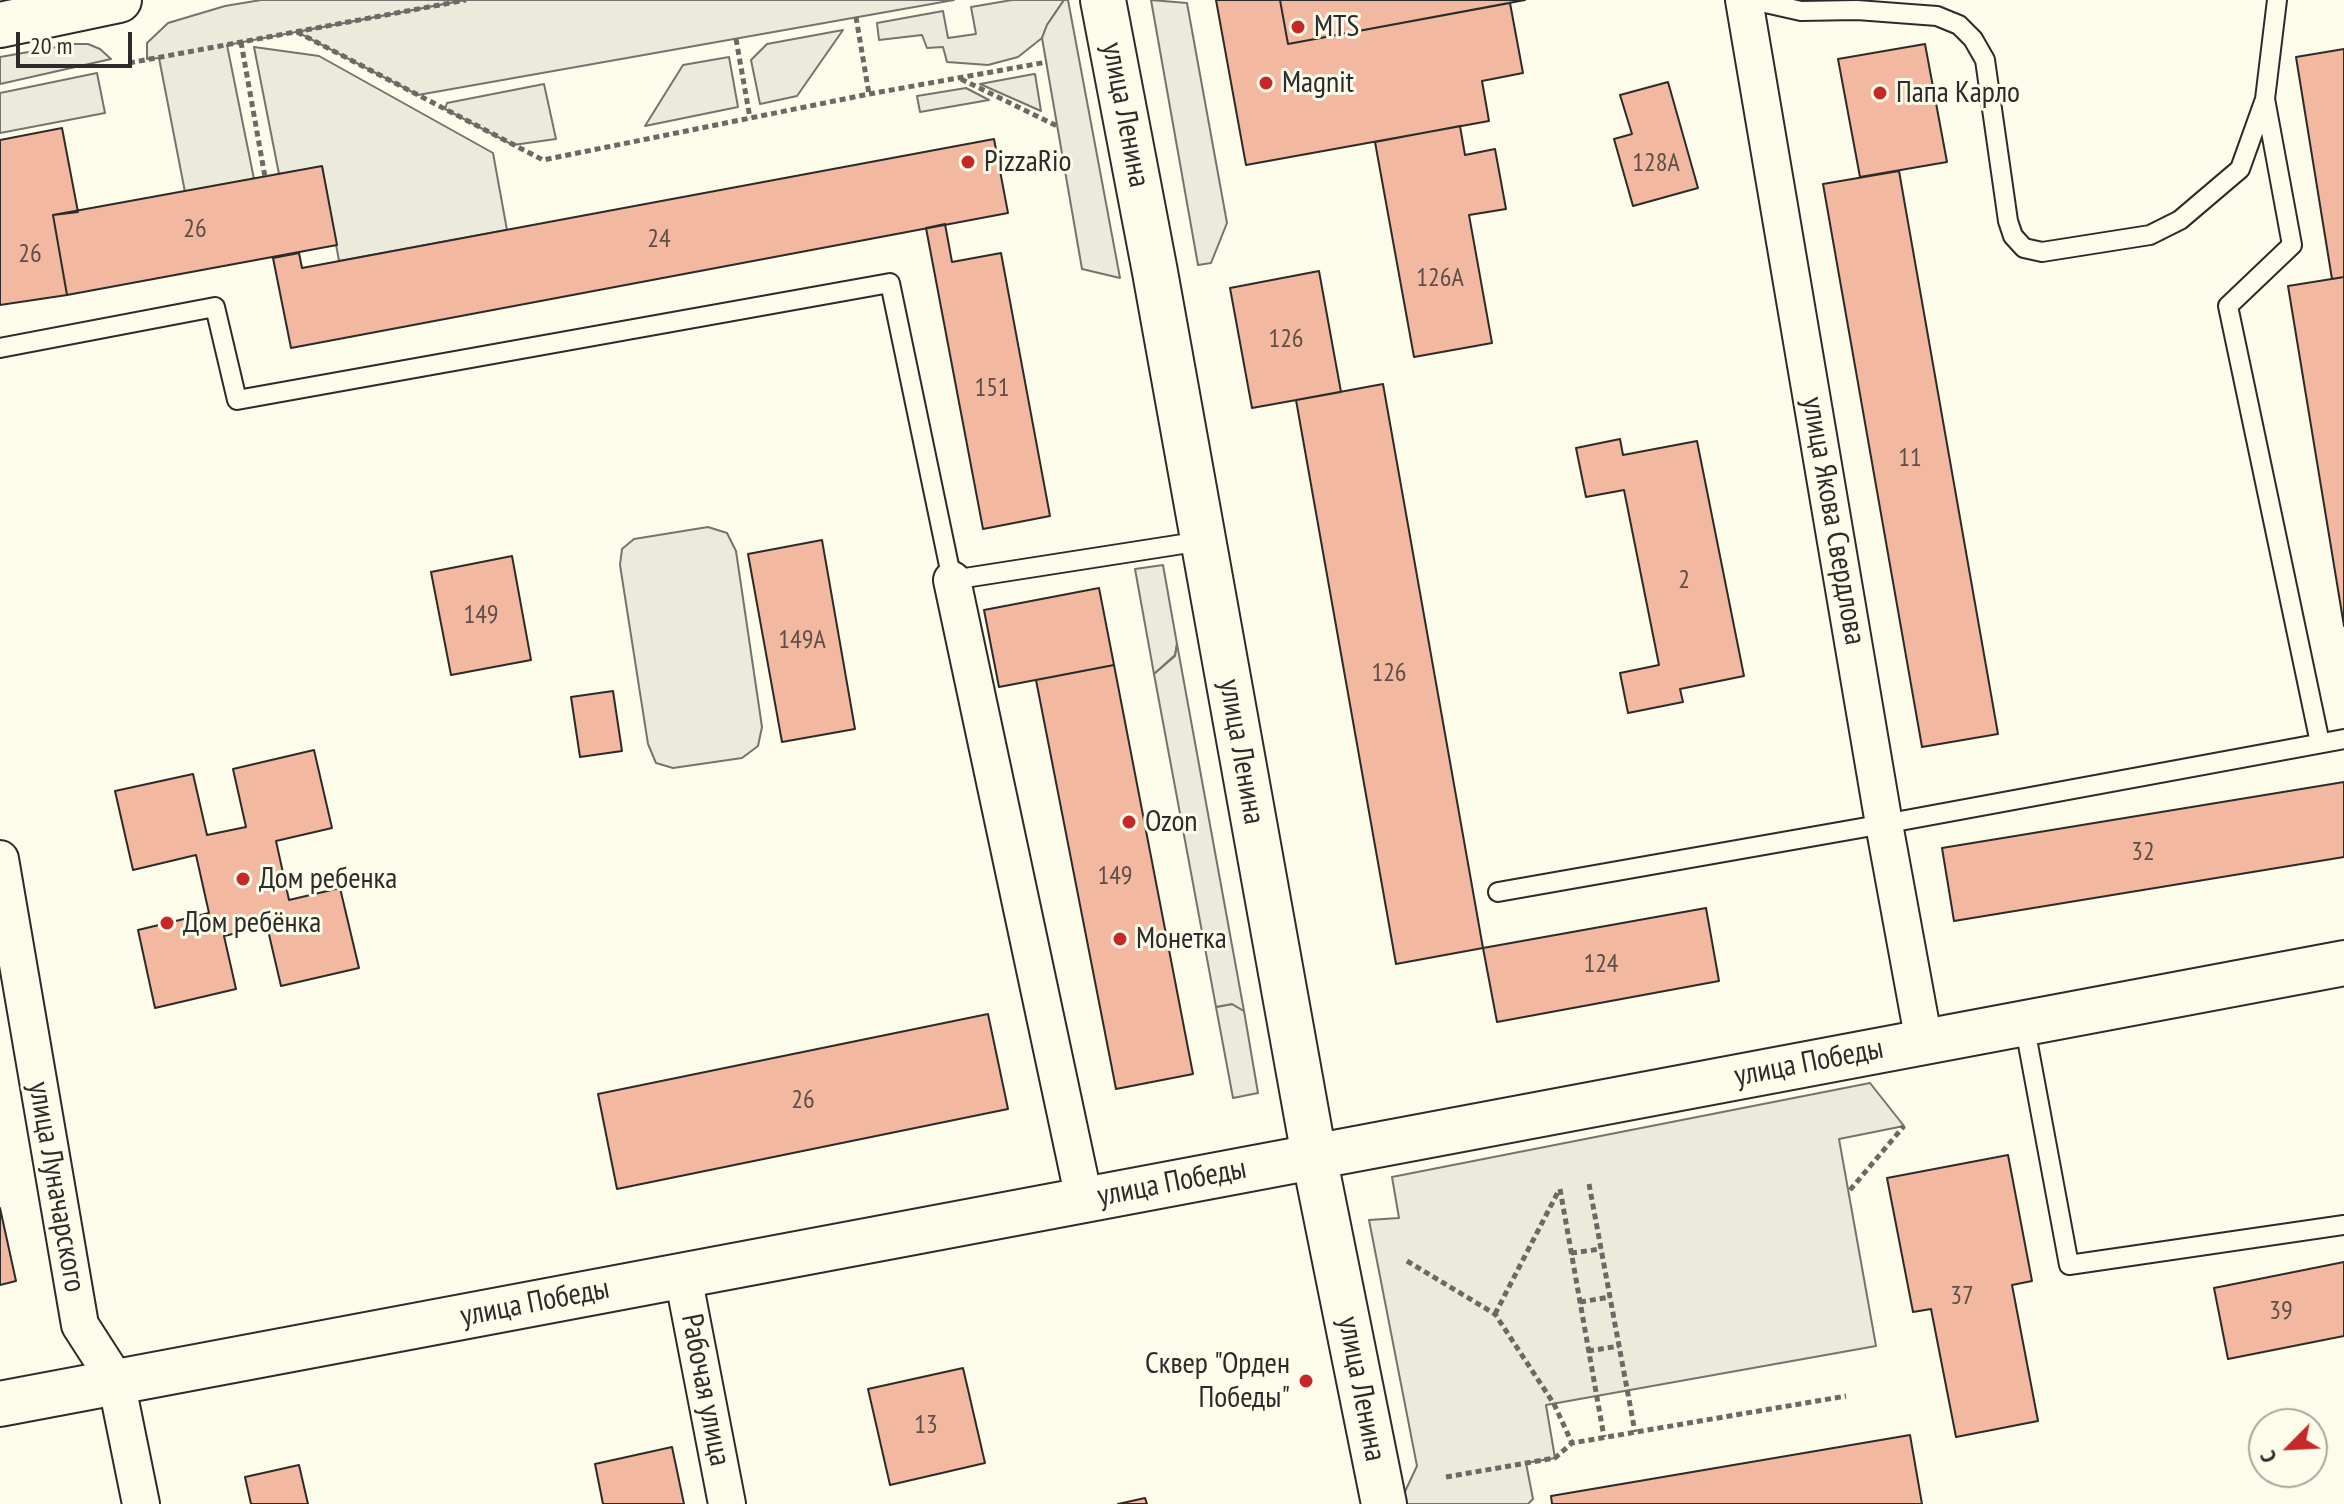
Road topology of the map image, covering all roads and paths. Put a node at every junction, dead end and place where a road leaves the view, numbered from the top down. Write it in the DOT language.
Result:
graph roads {
  1 [pos="119,0"];
  2 [pos="466,0"];
  3 [pos="1103,0"];
  4 [pos="1744,0"];
  5 [pos="1752,0"];
  6 [pos="1894,0"];
  7 [pos="2277,0"];
  8 [pos="1857,10"];
  9 [pos="856,17"];
  10 [pos="3,18"];
  11 [pos="297,32"];
  12 [pos="736,39"];
  13 [pos="241,42"];
  14 [pos="1047,62"];
  15 [pos="129,63"];
  16 [pos="960,78"];
  17 [pos="869,94"];
  18 [pos="2265,99"];
  19 [pos="750,118"];
  20 [pos="1057,126"];
  21 [pos="265,177"];
  22 [pos="0,348"];
  23 [pos="1202,541"];
  24 [pos="952,580"];
  25 [pos="2344,739"];
  26 [pos="2320,743"];
  27 [pos="1884,824"];
  28 [pos="0,859"];
  29 [pos="1498,892"];
  30 [pos="2344,963"];
  31 [pos="2024,1023"];
  32 [pos="1924,1042"];
  33 [pos="1904,1126"];
  34 [pos="1314,1156"];
  35 [pos="1589,1184"];
  36 [pos="1850,1190"];
  37 [pos="1084,1199"];
  38 [pos="2344,1225"];
  39 [pos="1601,1249"];
  40 [pos="1571,1253"];
  41 [pos="1407,1261"];
  42 [pos="683,1276"];
  43 [pos="1610,1297"];
  44 [pos="1580,1302"];
  45 [pos="1495,1314"];
  46 [pos="1619,1346"];
  47 [pos="1588,1351"];
  48 [pos="116,1381"];
  49 [pos="1846,1396"];
  50 [pos="0,1404"];
  51 [pos="1635,1432"];
  52 [pos="1604,1437"];
  53 [pos="1572,1443"];
  54 [pos="1446,1477"];
  55 [pos="141,1504"];
  56 [pos="727,1504"];
  57 [pos="1384,1504"];
  1 -- 10 [label="main road"];
  2 -- 11 [label="path"];
  3 -- 23 [label="main road, улица Ленина"];
  4 -- 27 [label="street, улица Якова Свердлова"];
  5 -- 8 [label="lane"];
  6 -- 8 [label="lane"];
  7 -- 18 [label="lane"];
  8 -- 18 [label="lane"];
  9 -- 17 [label="path"];
  11 -- 13 [label="path"];
  11 -- 19 [label="path"];
  12 -- 19 [label="path"];
  13 -- 15 [label="path"];
  13 -- 21 [label="path"];
  14 -- 16 [label="path"];
  16 -- 17 [label="path"];
  16 -- 20 [label="path"];
  17 -- 19 [label="path"];
  18 -- 26 [label="lane"];
  22 -- 24 [label="lane"];
  23 -- 24 [label="lane"];
  23 -- 34 [label="main road, улица Ленина"];
  24 -- 37 [label="street"];
  25 -- 26 [label="lane"];
  26 -- 27 [label="lane"];
  27 -- 29 [label="lane"];
  27 -- 32 [label="street, улица Якова Свердлова"];
  28 -- 48 [label="street, улица Луначарского"];
  30 -- 31 [label="main road, улица Победы"];
  31 -- 32 [label="main road, улица Победы"];
  31 -- 38 [label="lane"];
  32 -- 34 [label="main road, улица Победы"];
  33 -- 36 [label="path"];
  34 -- 37 [label="main road, улица Победы"];
  34 -- 57 [label="main road, улица Ленина"];
  35 -- 39 [label="path"];
  37 -- 42 [label="main road, улица Победы"];
  39 -- 40 [label="path"];
  39 -- 43 [label="path"];
  40 -- 44 [label="path"];
  40 -- 45 [label="path"];
  41 -- 45 [label="path"];
  42 -- 48 [label="main road, улица Победы"];
  42 -- 56 [label="street, Рабочая улица"];
  43 -- 44 [label="path"];
  43 -- 46 [label="path"];
  44 -- 47 [label="path"];
  45 -- 53 [label="path"];
  46 -- 47 [label="path"];
  46 -- 51 [label="path"];
  47 -- 52 [label="path"];
  48 -- 50 [label="main road, улица Победы"];
  48 -- 55 [label="street, улица Луначарского"];
  49 -- 51 [label="path"];
  51 -- 52 [label="path"];
  52 -- 53 [label="path"];
  53 -- 54 [label="path"];
}
